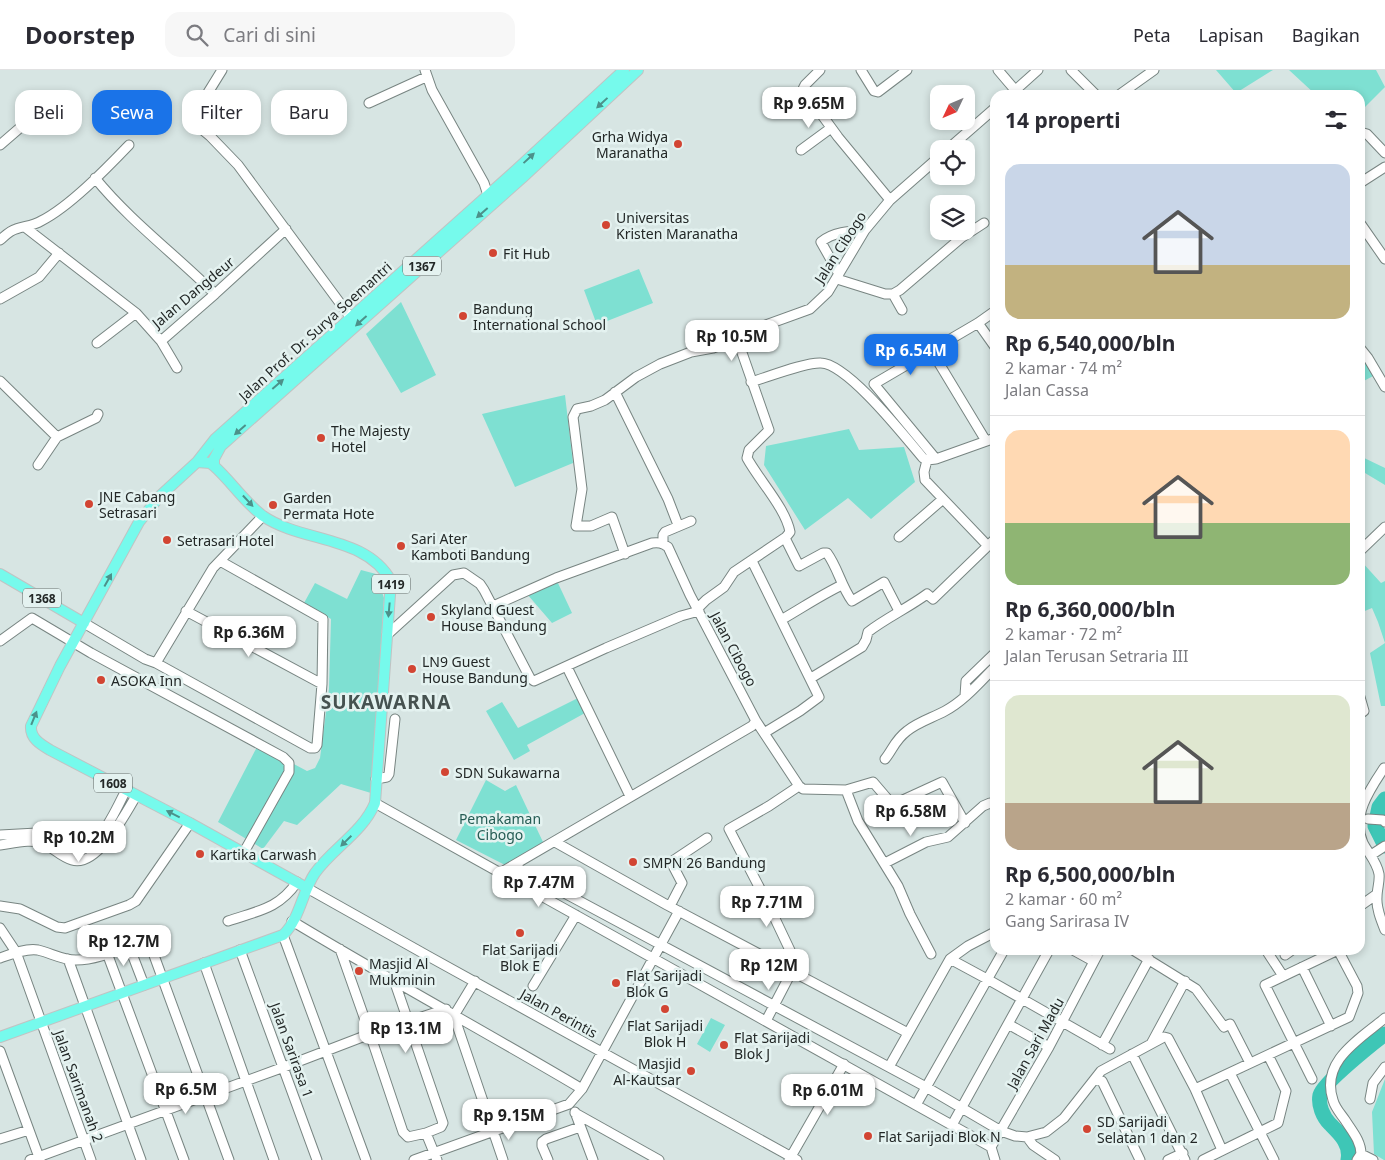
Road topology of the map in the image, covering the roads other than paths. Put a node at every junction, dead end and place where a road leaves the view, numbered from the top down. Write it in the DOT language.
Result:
graph roads {
  1 [pos="222,70"];
  2 [pos="624,70"];
  3 [pos="638,70"];
  4 [pos="820,70"];
  5 [pos="861,70"];
  6 [pos="907,70"];
  7 [pos="998,70"];
  8 [pos="1072,70"];
  9 [pos="1154,70"];
  10 [pos="1034,71"];
  11 [pos="426,74"];
  12 [pos="1011,90"];
  13 [pos="1016,90"];
  14 [pos="1091,90"];
  15 [pos="1126,90"];
  16 [pos="369,103"];
  17 [pos="990,112"];
  18 [pos="831,128"];
  19 [pos="15,132"];
  20 [pos="1365,133"];
  21 [pos="958,140"];
  22 [pos="0,145"];
  23 [pos="129,146"];
  24 [pos="801,150"];
  25 [pos="1385,153"];
  26 [pos="930,165"];
  27 [pos="1385,167"];
  28 [pos="95,178"];
  29 [pos="1365,180"];
  30 [pos="488,195"];
  31 [pos="890,200"];
  32 [pos="984,223"];
  33 [pos="26,228"];
  34 [pos="286,229"];
  35 [pos="865,230"];
  36 [pos="1365,230"];
  37 [pos="0,240"];
  38 [pos="59,253"];
  39 [pos="1385,259"];
  40 [pos="838,277"];
  41 [pos="215,294"];
  42 [pos="893,294"];
  43 [pos="0,299"];
  44 [pos="902,310"];
  45 [pos="136,312"];
  46 [pos="990,315"];
  47 [pos="351,318"];
  48 [pos="978,323"];
  49 [pos="739,338"];
  50 [pos="990,340"];
  51 [pos="161,341"];
  52 [pos="97,343"];
  53 [pos="931,350"];
  54 [pos="1365,354"];
  55 [pos="176,368"];
  56 [pos="0,381"];
  57 [pos="752,382"];
  58 [pos="1385,387"];
  59 [pos="615,392"];
  60 [pos="98,414"];
  61 [pos="58,437"];
  62 [pos="990,438"];
  63 [pos="990,440"];
  64 [pos="931,459"];
  65 [pos="197,462"];
  66 [pos="38,465"];
  67 [pos="214,466"];
  68 [pos="943,499"];
  69 [pos="263,516"];
  70 [pos="691,522"];
  71 [pos="678,525"];
  72 [pos="1385,527"];
  73 [pos="899,537"];
  74 [pos="785,538"];
  75 [pos="990,541"];
  76 [pos="663,544"];
  77 [pos="990,545"];
  78 [pos="1365,546"];
  79 [pos="625,554"];
  80 [pos="220,561"];
  81 [pos="752,561"];
  82 [pos="0,574"];
  83 [pos="842,585"];
  84 [pos="493,606"];
  85 [pos="698,609"];
  86 [pos="899,610"];
  87 [pos="186,611"];
  88 [pos="781,620"];
  89 [pos="84,623"];
  90 [pos="387,635"];
  91 [pos="0,642"];
  92 [pos="72,642"];
  93 [pos="990,659"];
  94 [pos="156,663"];
  95 [pos="567,667"];
  96 [pos="990,672"];
  97 [pos="810,678"];
  98 [pos="322,684"];
  99 [pos="965,696"];
  100 [pos="395,719"];
  101 [pos="756,721"];
  102 [pos="764,733"];
  103 [pos="885,759"];
  104 [pos="1384,768"];
  105 [pos="376,779"];
  106 [pos="799,786"];
  107 [pos="1372,786"];
  108 [pos="126,790"];
  109 [pos="846,790"];
  110 [pos="1365,794"];
  111 [pos="136,796"];
  112 [pos="630,796"];
  113 [pos="1365,802"];
  114 [pos="375,803"];
  115 [pos="990,803"];
  116 [pos="1368,819"];
  117 [pos="1384,821"];
  118 [pos="190,823"];
  119 [pos="965,823"];
  120 [pos="0,835"];
  121 [pos="707,838"];
  122 [pos="555,842"];
  123 [pos="0,845"];
  124 [pos="1385,846"];
  125 [pos="1365,847"];
  126 [pos="244,852"];
  127 [pos="1372,854"];
  128 [pos="885,864"];
  129 [pos="514,866"];
  130 [pos="500,873"];
  131 [pos="297,882"];
  132 [pos="308,888"];
  133 [pos="1377,894"];
  134 [pos="783,898"];
  135 [pos="1365,902"];
  136 [pos="0,906"];
  137 [pos="670,906"];
  138 [pos="769,906"];
  139 [pos="679,911"];
  140 [pos="576,915"];
  141 [pos="228,921"];
  142 [pos="292,921"];
  143 [pos="0,928"];
  144 [pos="1385,930"];
  145 [pos="283,935"];
  146 [pos="990,935"];
  147 [pos="660,946"];
  148 [pos="125,947"];
  149 [pos="240,950"];
  150 [pos="340,950"];
  151 [pos="16,952"];
  152 [pos="107,953"];
  153 [pos="931,954"];
  154 [pos="1001,955"];
  155 [pos="1046,955"];
  156 [pos="1082,955"];
  157 [pos="1097,955"];
  158 [pos="1142,955"];
  159 [pos="1269,955"];
  160 [pos="1327,955"];
  161 [pos="1341,955"];
  162 [pos="0,958"];
  163 [pos="654,958"];
  164 [pos="68,959"];
  165 [pos="950,959"];
  166 [pos="1149,959"];
  167 [pos="1093,961"];
  168 [pos="204,963"];
  169 [pos="1302,967"];
  170 [pos="795,973"];
  171 [pos="1283,976"];
  172 [pos="163,978"];
  173 [pos="987,979"];
  174 [pos="475,981"];
  175 [pos="1184,981"];
  176 [pos="395,982"];
  177 [pos="144,985"];
  178 [pos="533,986"];
  179 [pos="123,993"];
  180 [pos="1022,999"];
  181 [pos="774,1006"];
  182 [pos="84,1007"];
  183 [pos="446,1009"];
  184 [pos="456,1014"];
  185 [pos="1385,1018"];
  186 [pos="766,1021"];
  187 [pos="42,1022"];
  188 [pos="408,1022"];
  189 [pos="1062,1022"];
  190 [pos="1008,1024"];
  191 [pos="1330,1026"];
  192 [pos="908,1033"];
  193 [pos="370,1034"];
  194 [pos="0,1037"];
  195 [pos="1294,1043"];
  196 [pos="1150,1044"];
  197 [pos="1049,1047"];
  198 [pos="325,1050"];
  199 [pos="0,1051"];
  200 [pos="601,1052"];
  201 [pos="1132,1054"];
  202 [pos="1268,1055"];
  203 [pos="1250,1063"];
  204 [pos="844,1064"];
  205 [pos="284,1067"];
  206 [pos="889,1067"];
  207 [pos="1385,1067"];
  208 [pos="1230,1073"];
  209 [pos="1095,1079"];
  210 [pos="1312,1079"];
  211 [pos="245,1080"];
  212 [pos="926,1087"];
  213 [pos="582,1088"];
  214 [pos="1195,1089"];
  215 [pos="205,1095"];
  216 [pos="1370,1099"];
  217 [pos="569,1104"];
  218 [pos="916,1105"];
  219 [pos="962,1108"];
  220 [pos="166,1110"];
  221 [pos="575,1113"];
  222 [pos="128,1124"];
  223 [pos="952,1125"];
  224 [pos="580,1127"];
  225 [pos="29,1130"];
  226 [pos="492,1131"];
  227 [pos="1001,1131"];
  228 [pos="1260,1132"];
  229 [pos="426,1133"];
  230 [pos="1027,1137"];
  231 [pos="0,1140"];
  232 [pos="84,1140"];
  233 [pos="991,1147"];
  234 [pos="1222,1150"];
  235 [pos="436,1156"];
  236 [pos="1184,1157"];
  237 [pos="1359,1157"];
  238 [pos="36,1159"];
  239 [pos="792,1159"];
  240 [pos="91,1160"];
  241 [pos="141,1160"];
  242 [pos="184,1160"];
  243 [pos="229,1160"];
  244 [pos="274,1160"];
  245 [pos="317,1160"];
  246 [pos="366,1160"];
  247 [pos="414,1160"];
  248 [pos="504,1160"];
  249 [pos="548,1160"];
  250 [pos="593,1160"];
  251 [pos="659,1160"];
  252 [pos="995,1160"];
  253 [pos="1055,1160"];
  254 [pos="1140,1160"];
  255 [pos="1168,1160"];
  256 [pos="1203,1160"];
  257 [pos="1274,1160"];
  258 [pos="1373,1160"];
  1 -- 34 [label="street"];
  30 -- 2 [label="main road, Jalan Prof. Dr. Surya Soemantri / 1367, one-way"];
  3 -- 67 [label="main road, Jalan Prof. Dr. Surya Soemantri / 1367, one-way"];
  4 -- 18 [label="street"];
  5 -- 6 [label="street"];
  7 -- 12 [label="street"];
  8 -- 14 [label="street"];
  9 -- 15 [label="street"];
  10 -- 13 [label="street"];
  11 -- 16 [label="street"];
  11 -- 30 [label="street"];
  17 -- 21 [label="street"];
  18 -- 24 [label="street"];
  18 -- 31 [label="street"];
  19 -- 22 [label="street"];
  20 -- 25 [label="street"];
  23 -- 28 [label="street"];
  26 -- 31 [label="street, Jalan Cibogo"];
  27 -- 29 [label="street"];
  28 -- 33 [label="street"];
  28 -- 41 [label="street"];
  30 -- 47 [label="main road, Jalan Prof. Dr. Surya Soemantri / 1367"];
  31 -- 35 [label="street, Jalan Cibogo"];
  32 -- 42 [label="street"];
  33 -- 37 [label="street"];
  33 -- 38 [label="street, Jalan Dangdeur"];
  34 -- 41 [label="street, Jalan Dangdeur"];
  34 -- 47 [label="street"];
  35 -- 40 [label="street, Jalan Cibogo"];
  35 -- 40 [label="street"];
  36 -- 39 [label="street"];
  38 -- 43 [label="street"];
  38 -- 45 [label="street, Jalan Dangdeur"];
  40 -- 42 [label="street"];
  40 -- 49 [label="street, Jalan Cibogo"];
  41 -- 51 [label="street, Jalan Dangdeur"];
  42 -- 44 [label="street"];
  45 -- 51 [label="street, Jalan Dangdeur"];
  45 -- 52 [label="street"];
  46 -- 48 [label="street"];
  65 -- 47 [label="main road, Jalan Prof. Dr. Surya Soemantri / 1367, one-way"];
  48 -- 50 [label="street"];
  48 -- 53 [label="street"];
  49 -- 57 [label="street"];
  49 -- 59 [label="street, Jalan Cibogo"];
  51 -- 55 [label="street"];
  53 -- 62 [label="street"];
  53 -- 64 [label="street"];
  54 -- 58 [label="street"];
  56 -- 61 [label="street"];
  57 -- 64 [label="street"];
  57 -- 74 [label="street"];
  59 -- 71 [label="street"];
  59 -- 79 [label="street, Jalan Cibogo"];
  60 -- 61 [label="street"];
  61 -- 66 [label="street"];
  63 -- 64 [label="street"];
  64 -- 68 [label="street"];
  65 -- 67 [label="main road"];
  89 -- 65 [label="main road, Jalan Prof. Dr. Surya Soemantri / 1367, one-way"];
  67 -- 69 [label="main road, 1419, one-way"];
  68 -- 73 [label="street"];
  68 -- 75 [label="street"];
  69 -- 80 [label="street"];
  69 -- 90 [label="main road, 1419, one-way"];
  70 -- 71 [label="street"];
  71 -- 76 [label="street"];
  72 -- 78 [label="street"];
  74 -- 81 [label="street, Jalan Cibogo"];
  74 -- 83 [label="street"];
  76 -- 79 [label="street"];
  76 -- 85 [label="street"];
  77 -- 86 [label="street"];
  79 -- 84 [label="street"];
  80 -- 87 [label="street"];
  80 -- 98 [label="street"];
  81 -- 85 [label="street, Jalan Cibogo"];
  81 -- 88 [label="street"];
  82 -- 89 [label="main road, 1368"];
  83 -- 86 [label="street"];
  83 -- 88 [label="street"];
  84 -- 90 [label="street"];
  84 -- 95 [label="street"];
  85 -- 95 [label="street"];
  85 -- 101 [label="street, Jalan Cibogo"];
  86 -- 97 [label="street"];
  87 -- 94 [label="street"];
  87 -- 98 [label="street"];
  88 -- 97 [label="street"];
  89 -- 92 [label="main road, 1608"];
  89 -- 94 [label="street"];
  90 -- 105 [label="main road, 1419"];
  91 -- 92 [label="street"];
  108 -- 92 [label="main road, 1608, one-way"];
  92 -- 126 [label="street"];
  93 -- 99 [label="street"];
  94 -- 98 [label="street"];
  95 -- 112 [label="street"];
  96 -- 99 [label="street"];
  97 -- 102 [label="street"];
  99 -- 103 [label="street"];
  100 -- 105 [label="street"];
  101 -- 102 [label="street, Jalan Cibogo"];
  101 -- 112 [label="street"];
  102 -- 106 [label="street, Jalan Cibogo"];
  104 -- 107 [label="street"];
  105 -- 114 [label="main road, 1419"];
  106 -- 109 [label="street"];
  106 -- 138 [label="street"];
  107 -- 110 [label="street"];
  107 -- 113 [label="street"];
  108 -- 111 [label="main road, 1608"];
  108 -- 120 [label="street"];
  109 -- 119 [label="street"];
  109 -- 128 [label="street"];
  118 -- 111 [label="main road, 1608, one-way"];
  111 -- 123 [label="street"];
  112 -- 122 [label="street"];
  114 -- 130 [label="street"];
  114 -- 132 [label="main road, one-way"];
  115 -- 119 [label="street"];
  116 -- 117 [label="street"];
  118 -- 126 [label="main road, 1608"];
  118 -- 136 [label="street"];
  119 -- 128 [label="street"];
  121 -- 137 [label="street"];
  122 -- 129 [label="street"];
  122 -- 137 [label="street"];
  124 -- 127 [label="street"];
  125 -- 127 [label="street"];
  126 -- 131 [label="main road, 1608"];
  127 -- 133 [label="street"];
  128 -- 153 [label="street"];
  129 -- 130 [label="street"];
  129 -- 147 [label="street"];
  130 -- 140 [label="street"];
  131 -- 132 [label="main road, 1608"];
  131 -- 141 [label="street"];
  132 -- 142 [label="main road"];
  132 -- 174 [label="street, Jalan Perintis"];
  133 -- 135 [label="street"];
  133 -- 144 [label="street"];
  134 -- 138 [label="street"];
  137 -- 139 [label="street"];
  138 -- 170 [label="street"];
  139 -- 147 [label="street"];
  139 -- 170 [label="street"];
  140 -- 163 [label="street"];
  140 -- 178 [label="street"];
  142 -- 145 [label="main road"];
  142 -- 150 [label="street"];
  143 -- 151 [label="street, Jalan Sarimanah 2"];
  145 -- 149 [label="main road"];
  145 -- 198 [label="street"];
  146 -- 165 [label="street"];
  147 -- 163 [label="street"];
  147 -- 181 [label="street"];
  148 -- 152 [label="street"];
  148 -- 172 [label="street"];
  148 -- 177 [label="street"];
  149 -- 168 [label="main road"];
  149 -- 205 [label="street, Jalan Sarirasa 1"];
  150 -- 176 [label="street"];
  150 -- 193 [label="street"];
  151 -- 162 [label="street"];
  151 -- 164 [label="street"];
  151 -- 187 [label="street, Jalan Sarimanah 2"];
  152 -- 164 [label="street"];
  152 -- 179 [label="street"];
  154 -- 173 [label="street"];
  155 -- 180 [label="street"];
  156 -- 167 [label="street"];
  157 -- 167 [label="street, Jalan Sari Madu"];
  158 -- 166 [label="street"];
  159 -- 171 [label="street"];
  160 -- 169 [label="street"];
  161 -- 191 [label="street"];
  163 -- 186 [label="street"];
  163 -- 200 [label="street"];
  164 -- 182 [label="street"];
  165 -- 173 [label="street"];
  165 -- 192 [label="street"];
  166 -- 175 [label="street"];
  166 -- 189 [label="street"];
  167 -- 189 [label="street, Jalan Sari Madu"];
  168 -- 172 [label="main road"];
  168 -- 211 [label="street"];
  169 -- 171 [label="street"];
  169 -- 191 [label="street"];
  170 -- 181 [label="street"];
  170 -- 192 [label="street"];
  171 -- 195 [label="street"];
  172 -- 177 [label="main road"];
  172 -- 215 [label="street"];
  173 -- 180 [label="street"];
  173 -- 212 [label="street"];
  174 -- 184 [label="street"];
  174 -- 200 [label="street, Jalan Perintis"];
  175 -- 196 [label="street"];
  175 -- 203 [label="street"];
  176 -- 183 [label="street"];
  176 -- 188 [label="street"];
  177 -- 179 [label="main road"];
  179 -- 182 [label="main road"];
  179 -- 220 [label="street"];
  180 -- 189 [label="street"];
  180 -- 190 [label="street"];
  181 -- 186 [label="street"];
  181 -- 206 [label="street"];
  182 -- 187 [label="main road"];
  182 -- 222 [label="street"];
  183 -- 184 [label="street"];
  183 -- 188 [label="street"];
  184 -- 213 [label="street"];
  184 -- 226 [label="street"];
  185 -- 237 [label="street"];
  186 -- 204 [label="street"];
  187 -- 194 [label="main road"];
  187 -- 232 [label="street, Jalan Sarimanah 2"];
  188 -- 193 [label="street"];
  188 -- 229 [label="street"];
  189 -- 197 [label="street, Jalan Sari Madu"];
  190 -- 197 [label="street"];
  190 -- 219 [label="street"];
  191 -- 195 [label="street"];
  192 -- 206 [label="street"];
  193 -- 198 [label="street"];
  193 -- 229 [label="street"];
  195 -- 202 [label="street"];
  195 -- 210 [label="street"];
  196 -- 201 [label="street"];
  196 -- 214 [label="street"];
  197 -- 227 [label="street, Jalan Sari Madu"];
  198 -- 205 [label="street"];
  198 -- 246 [label="street"];
  199 -- 225 [label="street"];
  200 -- 213 [label="street"];
  200 -- 239 [label="street, Jalan Perintis"];
  201 -- 209 [label="street"];
  201 -- 236 [label="street"];
  202 -- 203 [label="street"];
  202 -- 228 [label="street"];
  203 -- 208 [label="street"];
  204 -- 218 [label="street"];
  204 -- 239 [label="street"];
  205 -- 211 [label="street"];
  205 -- 245 [label="street, Jalan Sarirasa 1"];
  206 -- 212 [label="street"];
  207 -- 216 [label="street"];
  208 -- 214 [label="street"];
  208 -- 228 [label="street"];
  209 -- 230 [label="street"];
  209 -- 254 [label="street"];
  211 -- 215 [label="street"];
  211 -- 244 [label="street"];
  212 -- 218 [label="street"];
  212 -- 219 [label="street"];
  213 -- 217 [label="street"];
  214 -- 234 [label="street"];
  215 -- 220 [label="street"];
  215 -- 243 [label="street"];
  217 -- 221 [label="street"];
  217 -- 226 [label="street"];
  218 -- 223 [label="street"];
  219 -- 223 [label="street"];
  219 -- 227 [label="street"];
  220 -- 222 [label="street"];
  220 -- 242 [label="street"];
  221 -- 224 [label="street"];
  221 -- 251 [label="street"];
  222 -- 232 [label="street"];
  222 -- 241 [label="street"];
  223 -- 233 [label="street"];
  224 -- 249 [label="street"];
  224 -- 250 [label="street"];
  225 -- 231 [label="street"];
  225 -- 238 [label="street"];
  226 -- 235 [label="street"];
  226 -- 248 [label="street"];
  227 -- 230 [label="street"];
  227 -- 233 [label="street, Jalan Sari Madu"];
  228 -- 234 [label="street"];
  228 -- 257 [label="street"];
  229 -- 235 [label="street"];
  230 -- 253 [label="street"];
  232 -- 238 [label="street"];
  232 -- 240 [label="street, Jalan Sarimanah 2"];
  233 -- 252 [label="street"];
  234 -- 256 [label="street"];
  235 -- 247 [label="street"];
  236 -- 255 [label="street"];
  237 -- 258 [label="street"];
}
